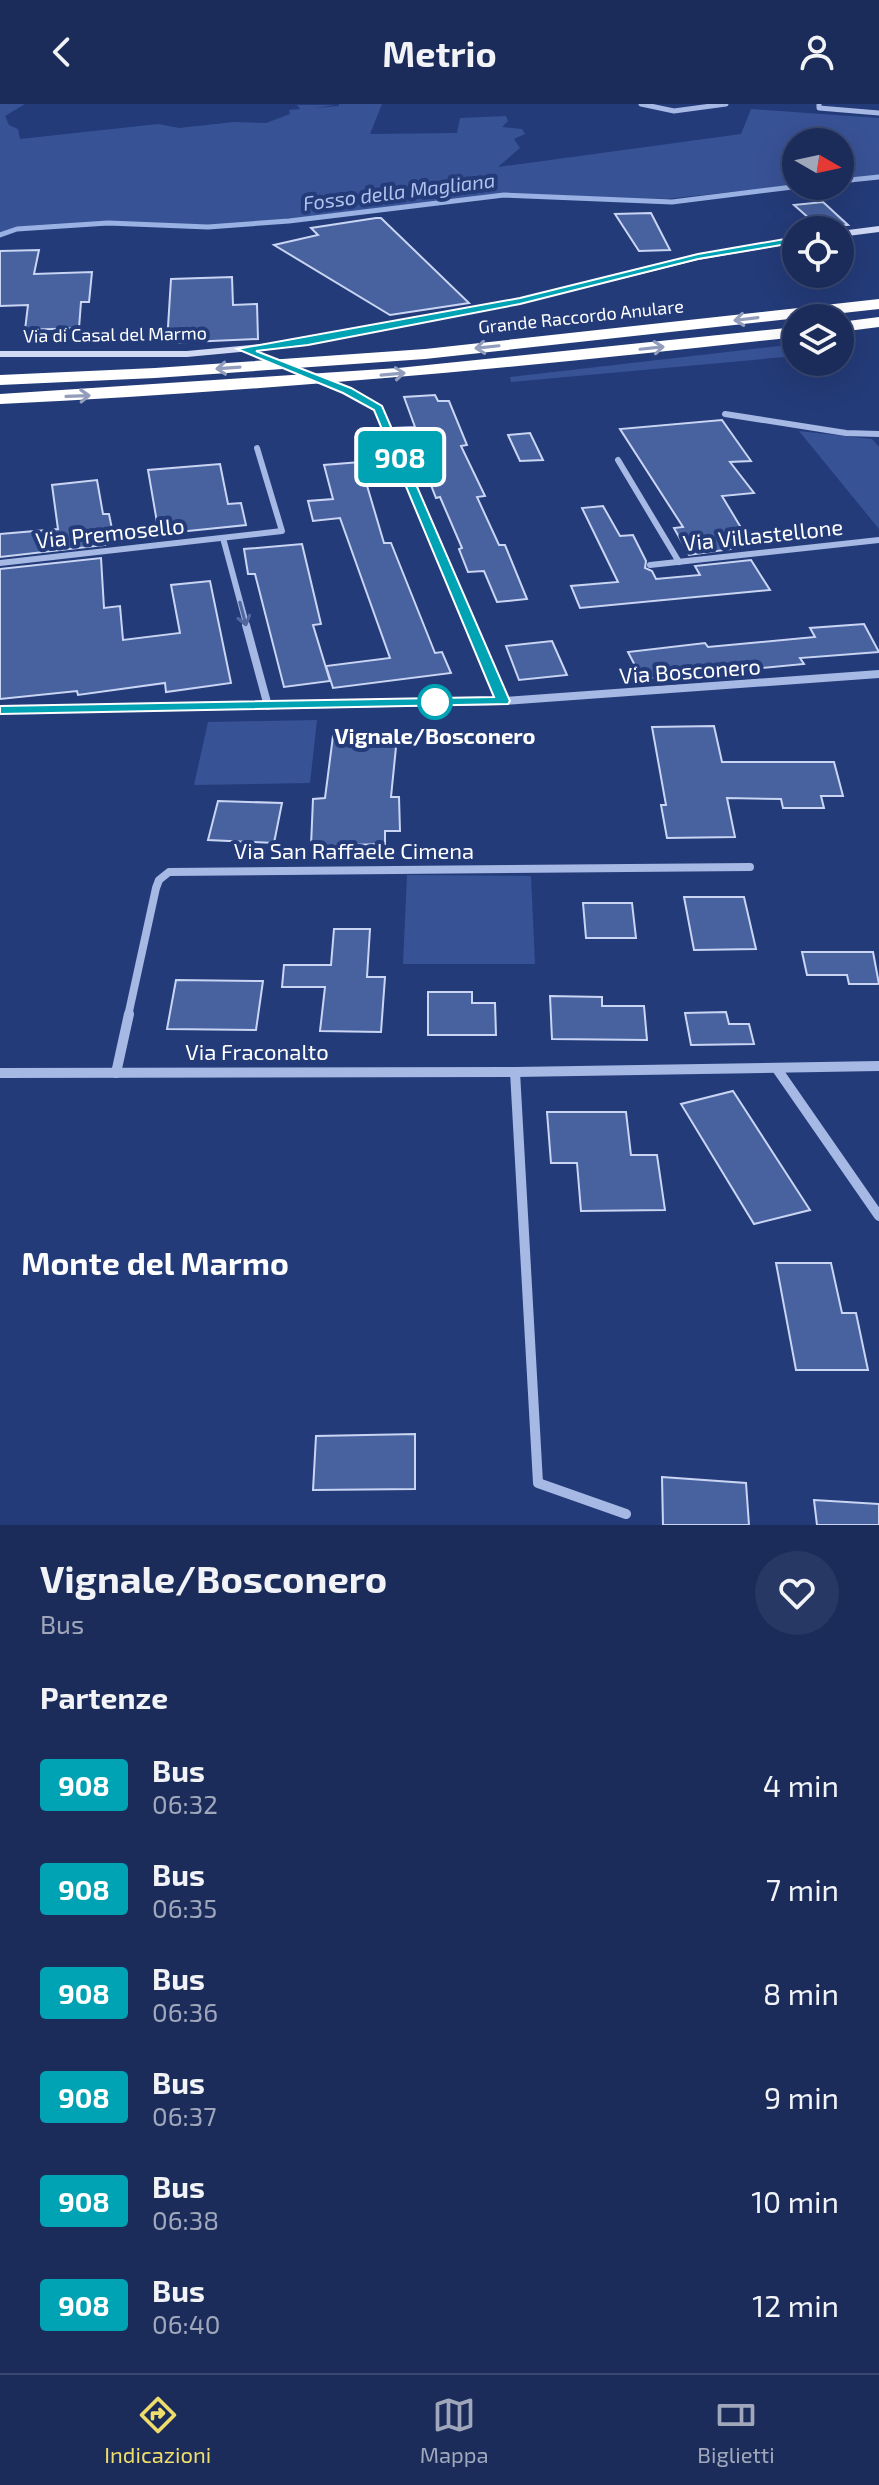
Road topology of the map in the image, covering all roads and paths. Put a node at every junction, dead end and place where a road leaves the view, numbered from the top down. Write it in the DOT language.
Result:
graph roads {
  1 [pos="641,104"];
  2 [pos="726,104"];
  3 [pos="819,104"];
  4 [pos="879,113"];
  5 [pos="879,229"];
  6 [pos="854,232"];
  7 [pos="782,242"];
  8 [pos="879,304"];
  9 [pos="879,322"];
  10 [pos="854,325"];
  11 [pos="782,333"];
  12 [pos="0,354"];
  13 [pos="0,380"];
  14 [pos="347,391"];
  15 [pos="0,399"];
  16 [pos="725,414"];
  17 [pos="879,434"];
  18 [pos="257,448"];
  19 [pos="618,460"];
  20 [pos="223,538"];
  21 [pos="879,540"];
  22 [pos="679,562"];
  23 [pos="0,563"];
  24 [pos="650,565"];
  25 [pos="879,674"];
  26 [pos="503,701"];
  27 [pos="268,706"];
  28 [pos="0,710"];
  29 [pos="750,867"];
  30 [pos="879,1066"];
  31 [pos="777,1069"];
  32 [pos="515,1072"];
  33 [pos="0,1073"];
  34 [pos="116,1073"];
  35 [pos="879,1216"];
  36 [pos="626,1514"];
  1 -- 2 [label="street"];
  3 -- 4 [label="street"];
  5 -- 6 [label="main road"];
  7 -- 12 [label="main road, Via di Casal del Marmo"];
  8 -- 13 [label="highway, Grande Raccordo Anulare, one-way"];
  9 -- 10 [label="highway"];
  15 -- 11 [label="highway, Grande Raccordo Anulare, one-way"];
  14 -- 26 [label="street"];
  16 -- 17 [label="street"];
  18 -- 20 [label="street, Via Premosello"];
  19 -- 22 [label="street"];
  20 -- 23 [label="street, Via Premosello"];
  20 -- 27 [label="street, one-way"];
  21 -- 22 [label="street, Via Villastellone"];
  22 -- 24 [label="street, Via Villastellone"];
  25 -- 26 [label="street, Via Bosconero"];
  26 -- 27 [label="street, Via Bosconero"];
  27 -- 28 [label="street, Via Bosconero"];
  29 -- 34 [label="street, Via San Raffaele Cimena"];
  30 -- 31 [label="street, Via Fraconalto"];
  31 -- 32 [label="street, Via Fraconalto"];
  31 -- 35 [label="street"];
  32 -- 34 [label="street, Via Fraconalto"];
  32 -- 36 [label="street"];
  33 -- 34 [label="street, Via Fraconalto"];
}
